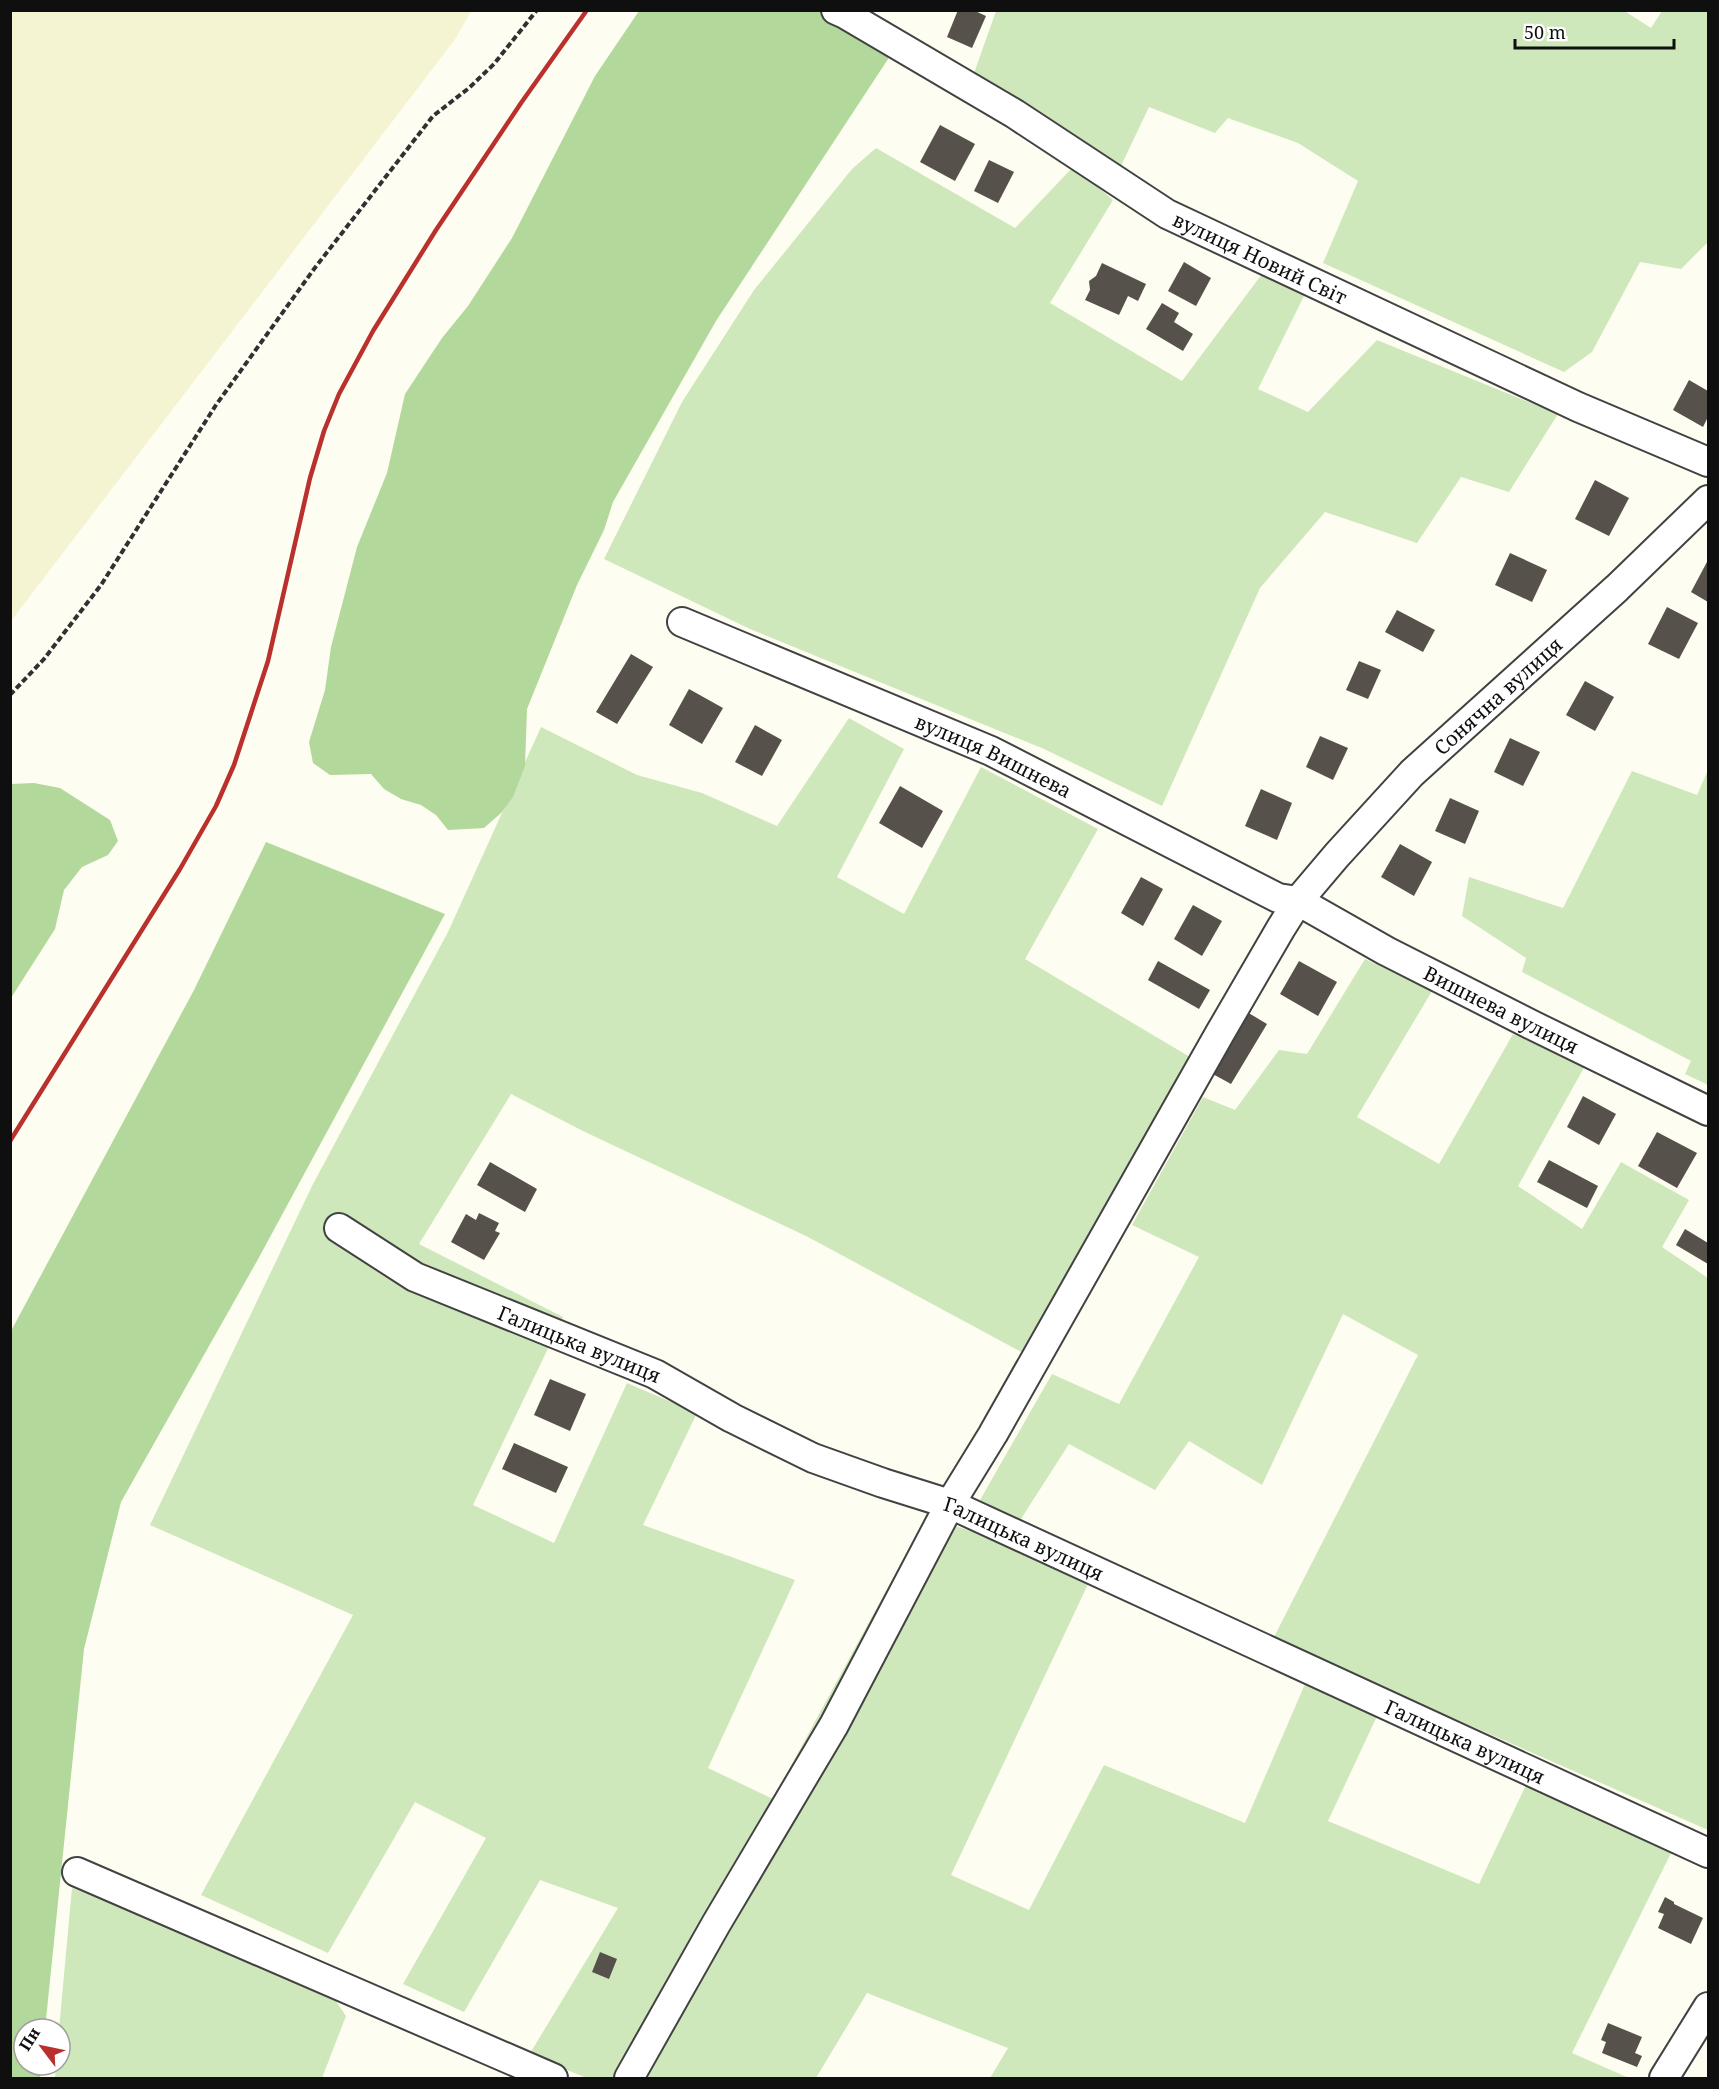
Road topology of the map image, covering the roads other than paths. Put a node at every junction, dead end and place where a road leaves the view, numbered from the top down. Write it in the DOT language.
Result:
graph roads {
  1 [pos="836,10"];
  2 [pos="1708,462"];
  3 [pos="1708,500"];
  4 [pos="682,621"];
  5 [pos="1298,901"];
  6 [pos="1708,1111"];
  7 [pos="339,1228"];
  8 [pos="950,1504"];
  9 [pos="1708,1853"];
  10 [pos="77,1872"];
  11 [pos="1708,2007"];
  12 [pos="553,2079"];
  13 [pos="629,2079"];
  14 [pos="1664,2079"];
  1 -- 2 [label="street, вулиця Новий Світ"];
  3 -- 5 [label="street, Сонячна вулиця"];
  4 -- 5 [label="street, вулиця Вишнева"];
  5 -- 6 [label="street, Вишнева вулиця"];
  5 -- 8 [label="street, Сонячна вулиця"];
  7 -- 8 [label="street, Галицька вулиця"];
  8 -- 9 [label="street, Галицька вулиця"];
  8 -- 13 [label="street, Сонячна вулиця"];
  10 -- 12 [label="street"];
  11 -- 14 [label="street"];
}
